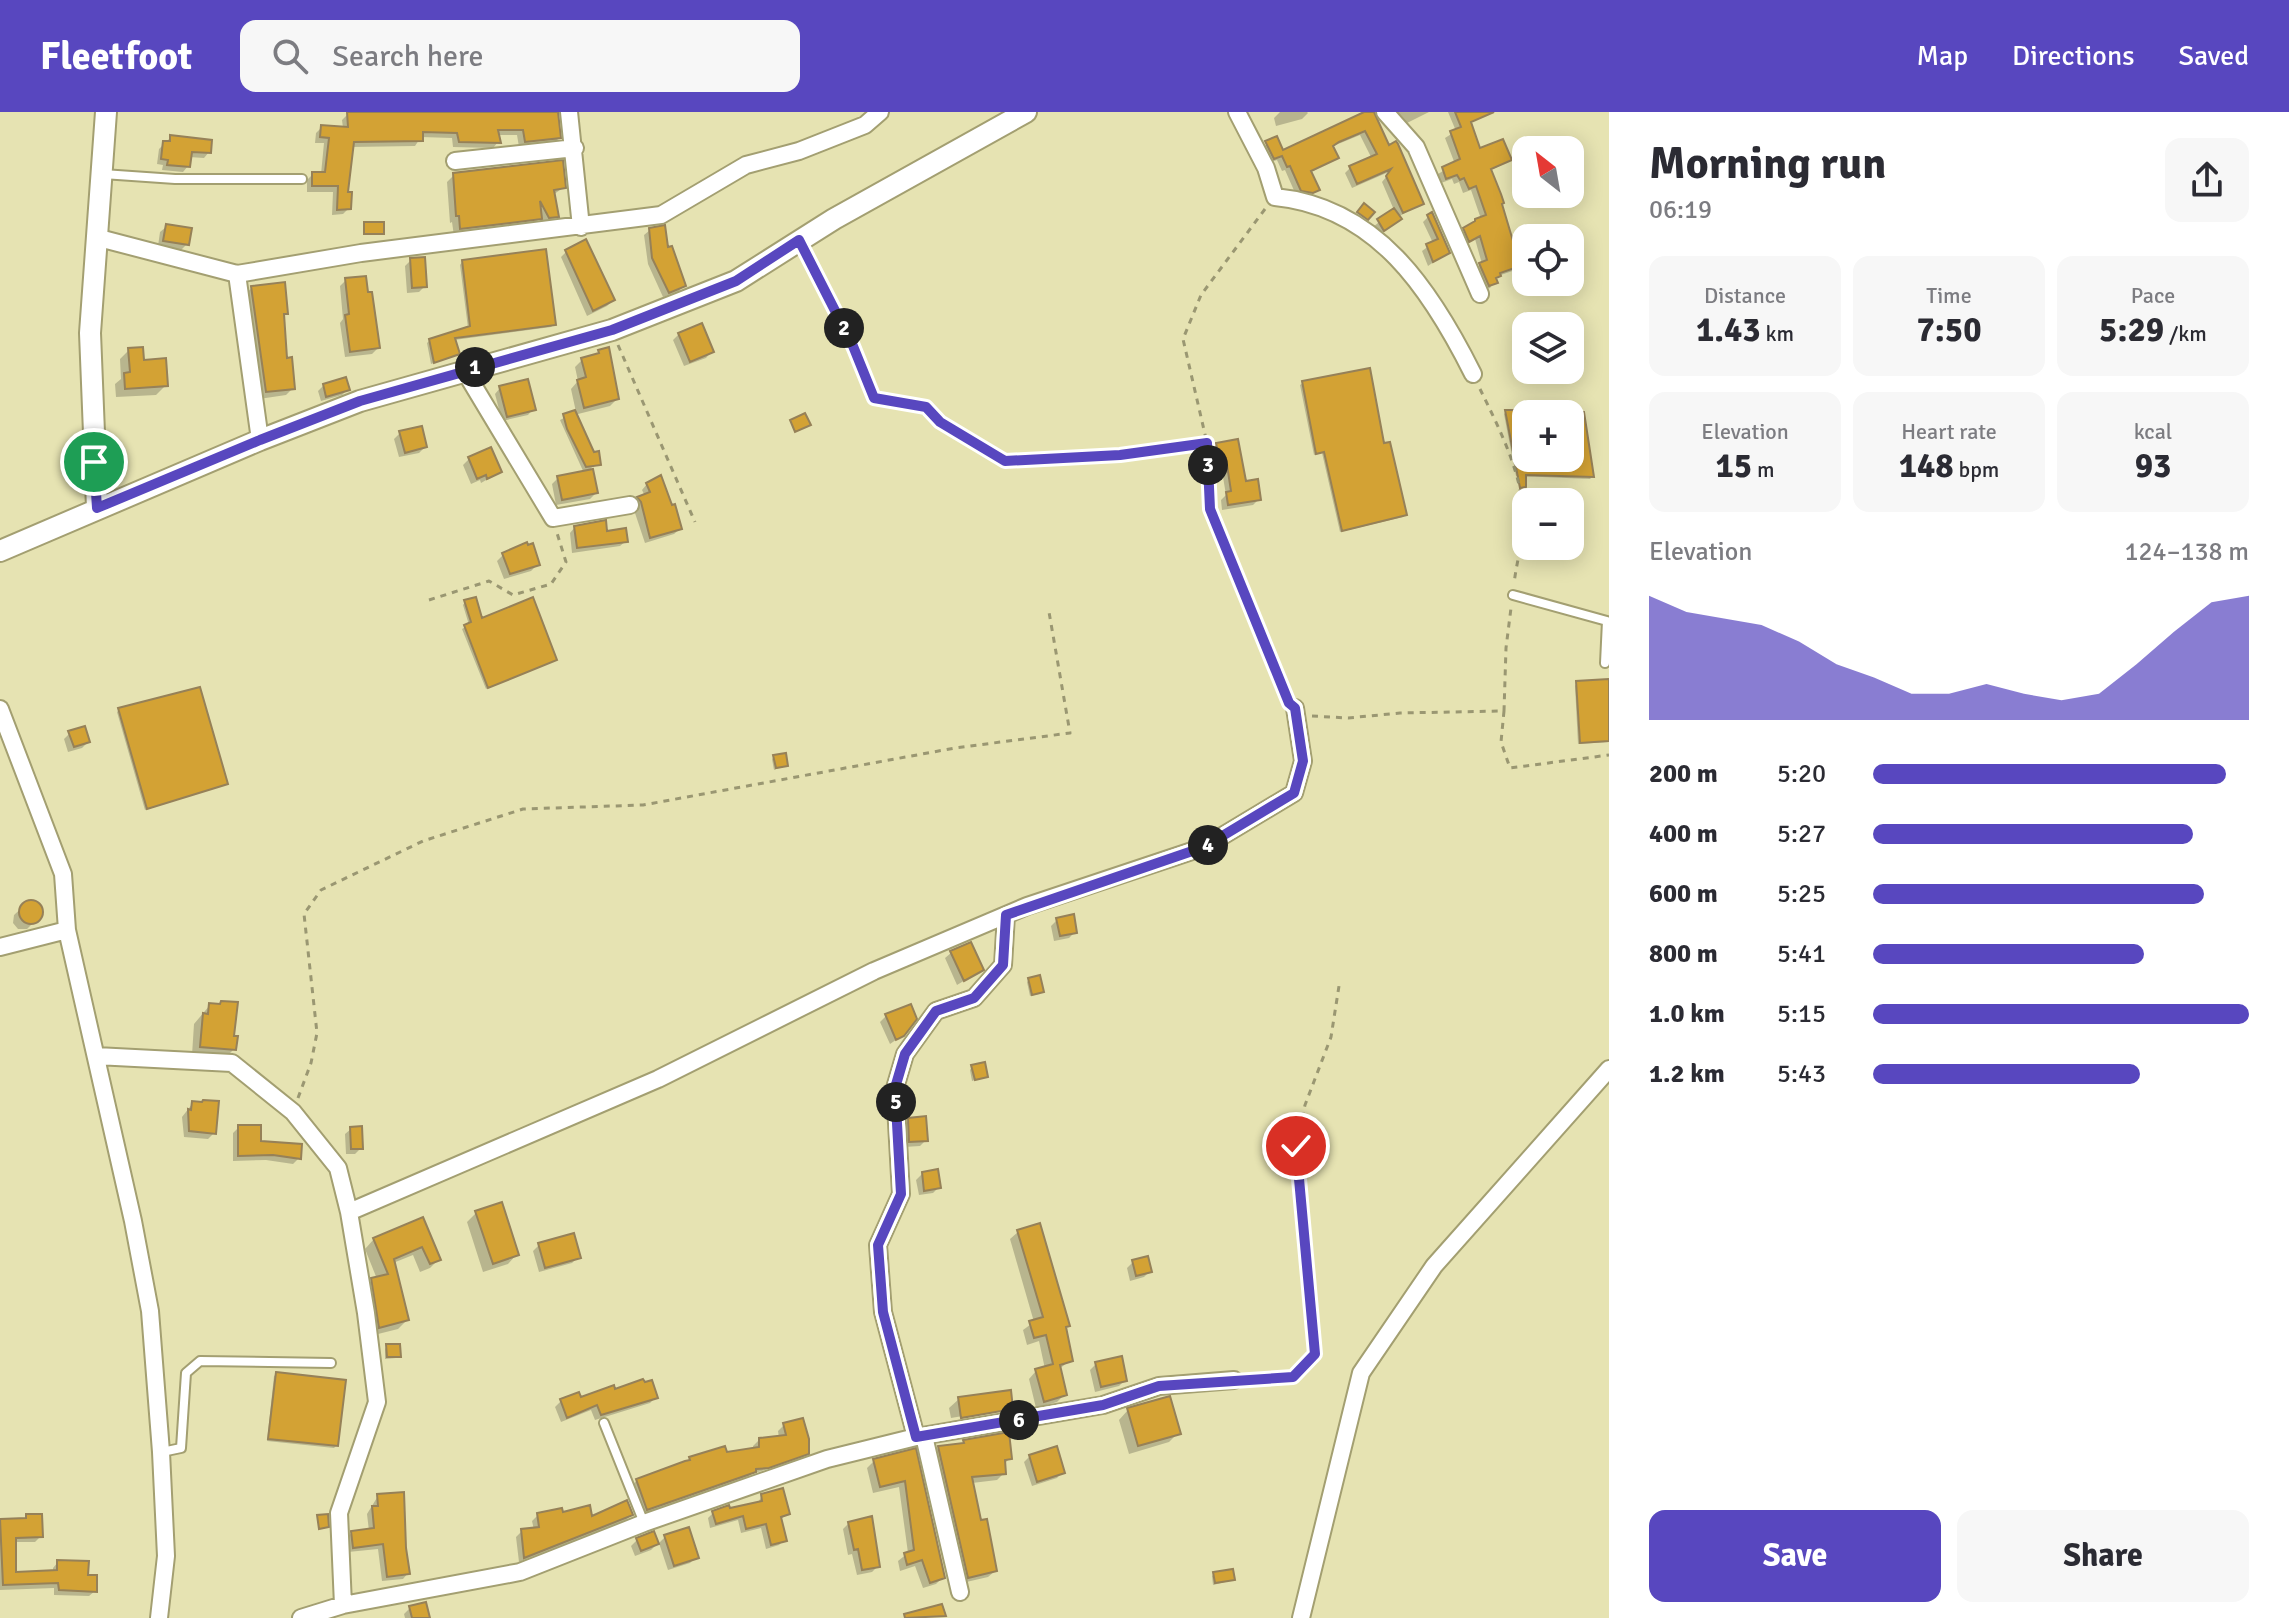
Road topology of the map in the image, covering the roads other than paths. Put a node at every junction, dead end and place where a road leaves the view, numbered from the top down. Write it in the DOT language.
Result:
graph roads {
  1 [pos="106,112"];
  2 [pos="569,112"];
  3 [pos="880,112"];
  4 [pos="1026,112"];
  5 [pos="1237,112"];
  6 [pos="1385,112"];
  7 [pos="575,148"];
  8 [pos="455,161"];
  9 [pos="103,174"];
  10 [pos="302,179"];
  11 [pos="581,227"];
  12 [pos="99,238"];
  13 [pos="237,274"];
  14 [pos="1480,294"];
  15 [pos="464,370"];
  16 [pos="1473,374"];
  17 [pos="260,440"];
  18 [pos="630,505"];
  19 [pos="97,508"];
  20 [pos="0,551"];
  21 [pos="1513,595"];
  22 [pos="1605,663"];
  23 [pos="1295,708"];
  24 [pos="0,709"];
  25 [pos="1006,915"];
  26 [pos="67,930"];
  27 [pos="0,947"];
  28 [pos="96,1056"];
  29 [pos="1609,1069"];
  30 [pos="349,1212"];
  31 [pos="331,1363"];
  32 [pos="1234,1380"];
  33 [pos="604,1423"];
  34 [pos="920,1436"];
  35 [pos="161,1452"];
  36 [pos="644,1523"];
  37 [pos="960,1592"];
  38 [pos="343,1605"];
  39 [pos="159,1618"];
  40 [pos="301,1618"];
  41 [pos="1301,1618"];
  1 -- 9 [label="street"];
  2 -- 7 [label="street"];
  3 -- 11 [label="street"];
  4 -- 15 [label="street"];
  5 -- 16 [label="street"];
  6 -- 14 [label="street"];
  7 -- 8 [label="street"];
  7 -- 11 [label="street"];
  9 -- 10 [label="lane"];
  9 -- 12 [label="street"];
  11 -- 13 [label="street"];
  12 -- 13 [label="street"];
  12 -- 19 [label="street"];
  13 -- 17 [label="street"];
  15 -- 17 [label="street"];
  15 -- 18 [label="street"];
  17 -- 19 [label="street"];
  19 -- 20 [label="street"];
  21 -- 22 [label="lane"];
  23 -- 25 [label="street"];
  24 -- 26 [label="street"];
  25 -- 30 [label="street"];
  25 -- 34 [label="street"];
  26 -- 27 [label="street"];
  26 -- 28 [label="street"];
  28 -- 30 [label="street"];
  28 -- 35 [label="street"];
  29 -- 41 [label="street"];
  30 -- 38 [label="street"];
  31 -- 35 [label="lane"];
  32 -- 34 [label="street"];
  33 -- 36 [label="lane"];
  34 -- 36 [label="street"];
  34 -- 37 [label="street"];
  35 -- 39 [label="street"];
  36 -- 38 [label="street"];
  38 -- 40 [label="street"];
}
